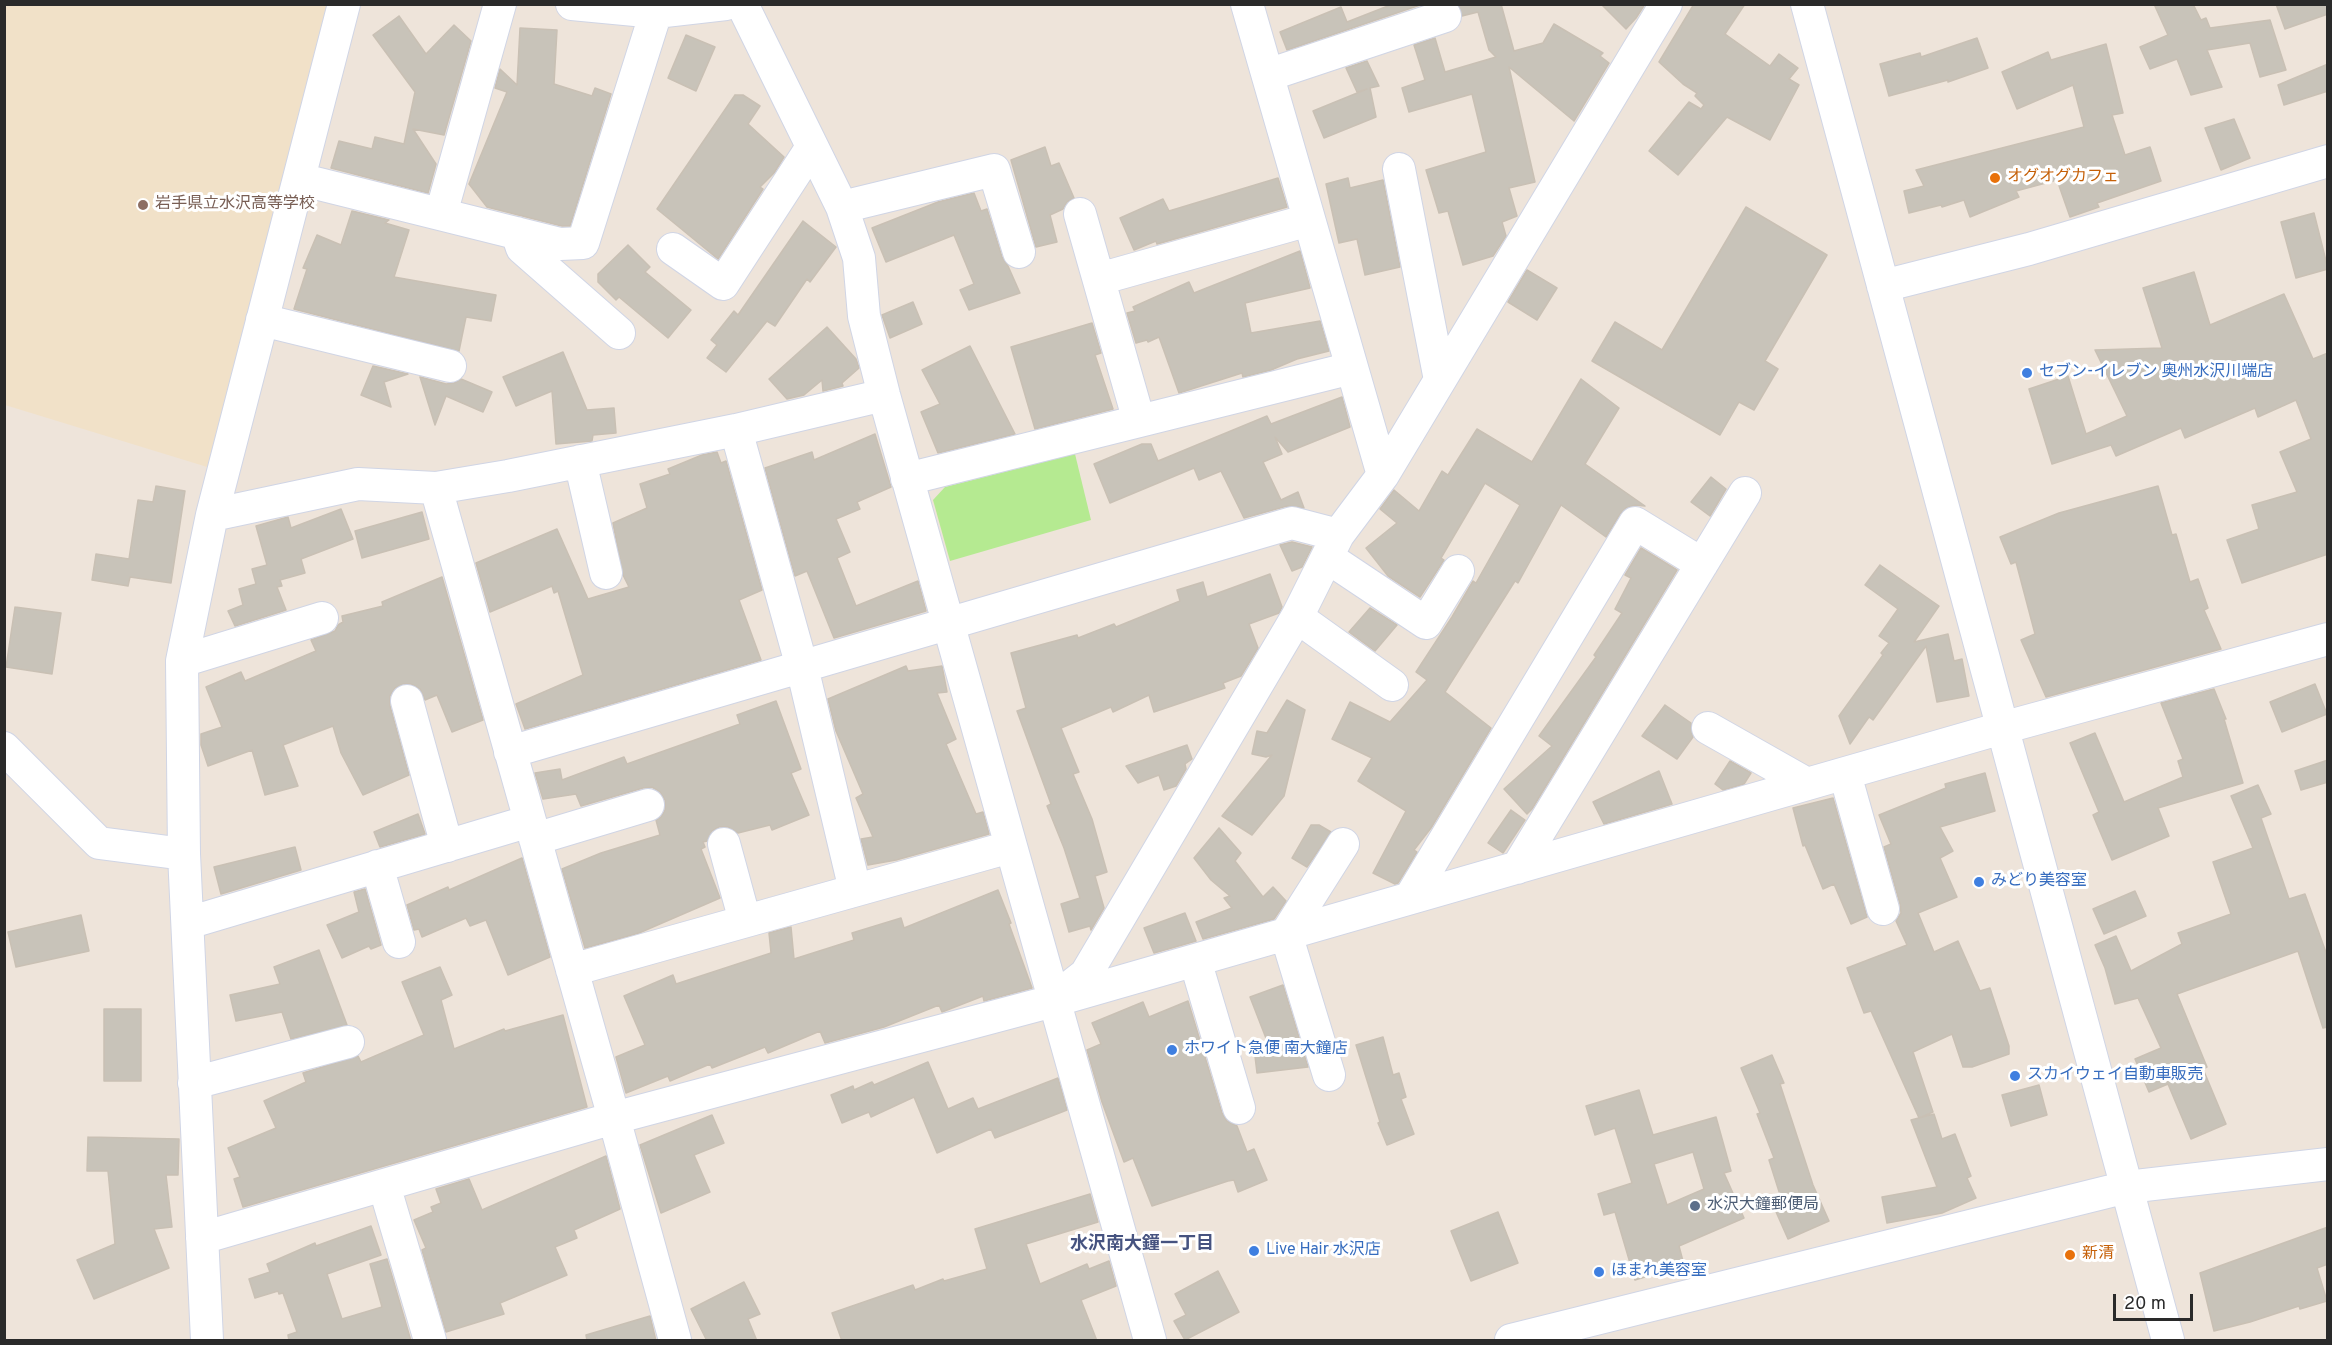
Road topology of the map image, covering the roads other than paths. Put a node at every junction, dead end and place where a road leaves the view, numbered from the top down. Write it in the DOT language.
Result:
graph roads {
  1 [pos="344,4"];
  2 [pos="500,4"];
  3 [pos="572,4"];
  4 [pos="726,4"];
  5 [pos="742,4"];
  6 [pos="1247,4"];
  7 [pos="1666,4"];
  8 [pos="1807,4"];
  9 [pos="656,12"];
  10 [pos="1445,16"];
  11 [pos="1268,75"];
  12 [pos="812,147"];
  13 [pos="2328,161"];
  14 [pos="1399,169"];
  15 [pos="299,179"];
  16 [pos="842,207"];
  17 [pos="441,214"];
  18 [pos="1080,214"];
  19 [pos="1310,220"];
  20 [pos="517,233"];
  21 [pos="673,249"];
  22 [pos="1019,252"];
  23 [pos="1099,279"];
  24 [pos="1884,286"];
  25 [pos="262,320"];
  26 [pos="619,333"];
  27 [pos="450,366"];
  28 [pos="1352,368"];
  29 [pos="1440,380"];
  30 [pos="884,395"];
  31 [pos="1139,421"];
  32 [pos="736,430"];
  33 [pos="580,460"];
  34 [pos="1383,475"];
  35 [pos="907,479"];
  36 [pos="436,488"];
  37 [pos="1745,493"];
  38 [pos="212,515"];
  39 [pos="1333,546"];
  40 [pos="1702,564"];
  41 [pos="1458,571"];
  42 [pos="606,573"];
  43 [pos="1297,617"];
  44 [pos="322,618"];
  45 [pos="948,625"];
  46 [pos="2328,639"];
  47 [pos="182,661"];
  48 [pos="802,667"];
  49 [pos="1392,685"];
  50 [pos="407,701"];
  51 [pos="1708,728"];
  52 [pos="2002,728"];
  53 [pos="4,748"];
  54 [pos="510,752"];
  55 [pos="1845,774"];
  56 [pos="1807,784"];
  57 [pos="648,806"];
  58 [pos="532,830"];
  59 [pos="724,844"];
  60 [pos="1343,844"];
  61 [pos="447,846"];
  62 [pos="1010,847"];
  63 [pos="184,854"];
  64 [pos="377,866"];
  65 [pos="1517,868"];
  66 [pos="855,890"];
  67 [pos="1410,898"];
  68 [pos="1883,909"];
  69 [pos="745,921"];
  70 [pos="188,923"];
  71 [pos="1286,934"];
  72 [pos="399,942"];
  73 [pos="1195,960"];
  74 [pos="572,970"];
  75 [pos="1053,1001"];
  76 [pos="348,1042"];
  77 [pos="1329,1076"];
  78 [pos="194,1083"];
  79 [pos="1239,1108"];
  80 [pos="614,1118"];
  81 [pos="2328,1164"];
  82 [pos="384,1185"];
  83 [pos="2127,1187"];
  84 [pos="202,1239"];
  85 [pos="207,1341"];
  86 [pos="430,1341"];
  87 [pos="675,1341"];
  88 [pos="1150,1341"];
  89 [pos="1511,1341"];
  90 [pos="2168,1341"];
  1 -- 15 [label="street"];
  2 -- 17 [label="street"];
  3 -- 9 [label="street"];
  4 -- 9 [label="street"];
  5 -- 12 [label="street"];
  6 -- 11 [label="street"];
  7 -- 29 [label="street"];
  8 -- 24 [label="street"];
  9 -- 20 [label="street"];
  10 -- 11 [label="street"];
  11 -- 19 [label="street"];
  12 -- 16 [label="street"];
  12 -- 21 [label="street"];
  13 -- 24 [label="street"];
  14 -- 29 [label="street"];
  15 -- 17 [label="street"];
  15 -- 25 [label="street"];
  16 -- 22 [label="street"];
  16 -- 30 [label="street"];
  17 -- 20 [label="street"];
  18 -- 23 [label="street"];
  19 -- 23 [label="street"];
  19 -- 28 [label="street"];
  20 -- 26 [label="street"];
  23 -- 31 [label="street"];
  24 -- 52 [label="street"];
  25 -- 27 [label="street"];
  25 -- 38 [label="street"];
  28 -- 31 [label="street"];
  28 -- 34 [label="street"];
  29 -- 34 [label="street"];
  30 -- 32 [label="street"];
  30 -- 35 [label="street"];
  31 -- 35 [label="street"];
  32 -- 33 [label="street"];
  32 -- 48 [label="street"];
  33 -- 36 [label="street"];
  33 -- 42 [label="street"];
  34 -- 39 [label="street"];
  35 -- 45 [label="street"];
  36 -- 38 [label="street"];
  36 -- 54 [label="street"];
  37 -- 40 [label="street"];
  38 -- 47 [label="street"];
  39 -- 41 [label="street"];
  39 -- 43 [label="street"];
  39 -- 45 [label="street"];
  40 -- 65 [label="street"];
  40 -- 67 [label="street"];
  43 -- 49 [label="street"];
  43 -- 75 [label="street"];
  44 -- 47 [label="street"];
  45 -- 48 [label="street"];
  45 -- 62 [label="street"];
  46 -- 52 [label="street"];
  47 -- 63 [label="street"];
  48 -- 54 [label="street"];
  48 -- 66 [label="street"];
  50 -- 61 [label="street"];
  51 -- 56 [label="street"];
  52 -- 55 [label="street"];
  52 -- 83 [label="street"];
  53 -- 63 [label="street"];
  54 -- 58 [label="street"];
  55 -- 56 [label="street"];
  55 -- 68 [label="street"];
  56 -- 65 [label="street"];
  57 -- 58 [label="street"];
  58 -- 61 [label="street"];
  58 -- 74 [label="street"];
  59 -- 69 [label="street"];
  60 -- 71 [label="street"];
  61 -- 64 [label="street"];
  62 -- 66 [label="street"];
  62 -- 75 [label="street"];
  63 -- 70 [label="street"];
  64 -- 70 [label="street"];
  64 -- 72 [label="street"];
  65 -- 67 [label="street"];
  66 -- 69 [label="street"];
  67 -- 71 [label="street"];
  69 -- 74 [label="street"];
  70 -- 78 [label="street"];
  71 -- 73 [label="street"];
  71 -- 77 [label="street"];
  73 -- 75 [label="street"];
  73 -- 79 [label="street"];
  74 -- 80 [label="street"];
  75 -- 80 [label="street"];
  75 -- 88 [label="street"];
  76 -- 78 [label="street"];
  78 -- 84 [label="street"];
  80 -- 82 [label="street"];
  80 -- 87 [label="street"];
  81 -- 83 [label="street"];
  82 -- 84 [label="street"];
  82 -- 86 [label="street"];
  83 -- 89 [label="street"];
  83 -- 90 [label="street"];
  84 -- 85 [label="street"];
}
